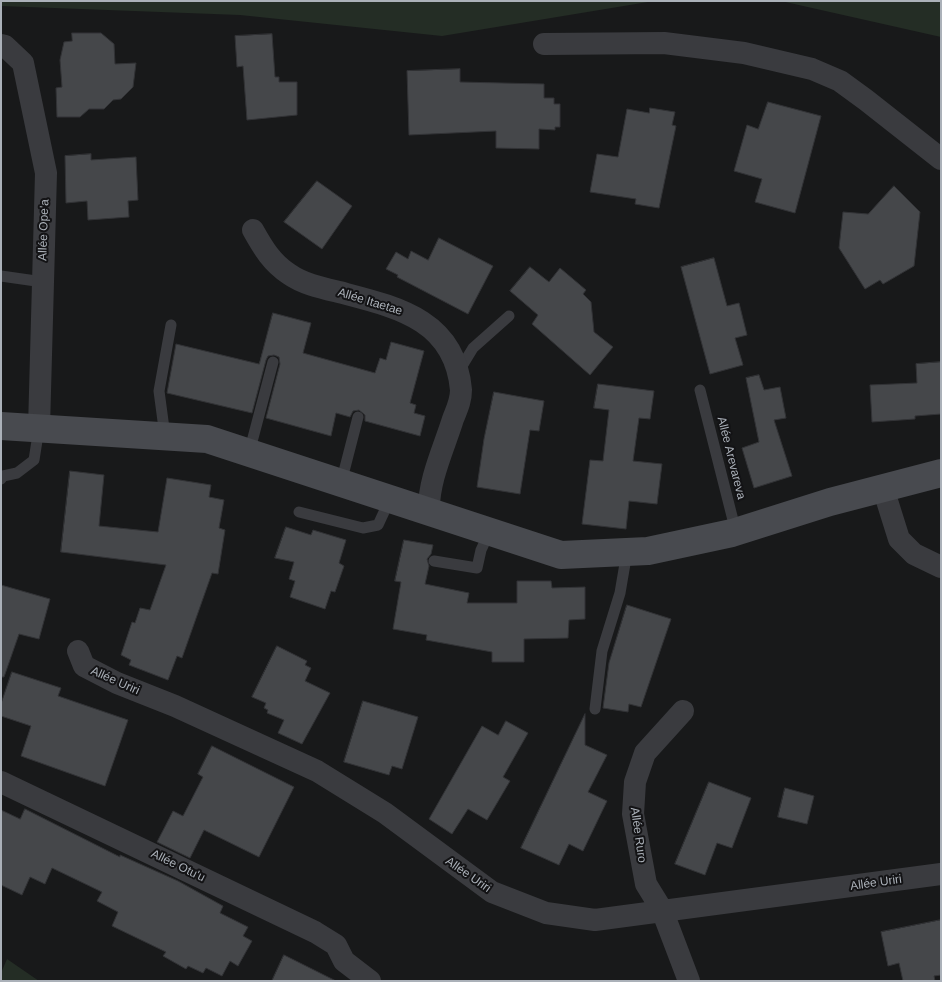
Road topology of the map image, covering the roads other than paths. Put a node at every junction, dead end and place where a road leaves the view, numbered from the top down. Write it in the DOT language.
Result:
graph roads {
  1 [pos="544,44"];
  2 [pos="1,45"];
  3 [pos="941,159"];
  4 [pos="254,230"];
  5 [pos="1,276"];
  6 [pos="43,282"];
  7 [pos="509,316"];
  8 [pos="171,325"];
  9 [pos="273,362"];
  10 [pos="458,372"];
  11 [pos="700,390"];
  12 [pos="358,416"];
  13 [pos="1,426"];
  14 [pos="39,428"];
  15 [pos="165,436"];
  16 [pos="249,453"];
  17 [pos="941,473"];
  18 [pos="1,479"];
  19 [pos="341,484"];
  20 [pos="883,488"];
  21 [pos="390,499"];
  22 [pos="428,510"];
  23 [pos="300,512"];
  24 [pos="490,530"];
  25 [pos="736,532"];
  26 [pos="627,552"];
  27 [pos="434,561"];
  28 [pos="941,567"];
  29 [pos="78,651"];
  30 [pos="595,710"];
  31 [pos="683,711"];
  32 [pos="1,782"];
  33 [pos="941,874"];
  34 [pos="662,910"];
  35 [pos="370,981"];
  36 [pos="689,981"];
  1 -- 3 [label="street"];
  2 -- 6 [label="street, Allée Ope'a"];
  4 -- 10 [label="street, Allée Itaetae"];
  5 -- 6 [label="lane"];
  6 -- 14 [label="street, Allée Ope'a"];
  7 -- 10 [label="lane"];
  8 -- 15 [label="lane"];
  9 -- 16 [label="lane"];
  10 -- 22 [label="street, Allée Itaetae"];
  11 -- 25 [label="lane, Allée Arevareva"];
  12 -- 19 [label="lane"];
  13 -- 14 [label="main road"];
  14 -- 15 [label="main road"];
  14 -- 18 [label="lane"];
  15 -- 16 [label="main road"];
  16 -- 19 [label="main road"];
  17 -- 20 [label="main road"];
  19 -- 21 [label="main road"];
  20 -- 25 [label="main road"];
  20 -- 28 [label="street"];
  21 -- 22 [label="main road"];
  21 -- 23 [label="lane"];
  22 -- 24 [label="main road"];
  24 -- 26 [label="main road"];
  24 -- 27 [label="lane"];
  25 -- 26 [label="main road"];
  26 -- 30 [label="lane"];
  29 -- 34 [label="street, Allée Uriri"];
  31 -- 34 [label="street, Allée Ruro"];
  32 -- 35 [label="street, Allée Otu'u"];
  33 -- 34 [label="street, Allée Uriri"];
  34 -- 36 [label="street, Allée Ruro"];
}
